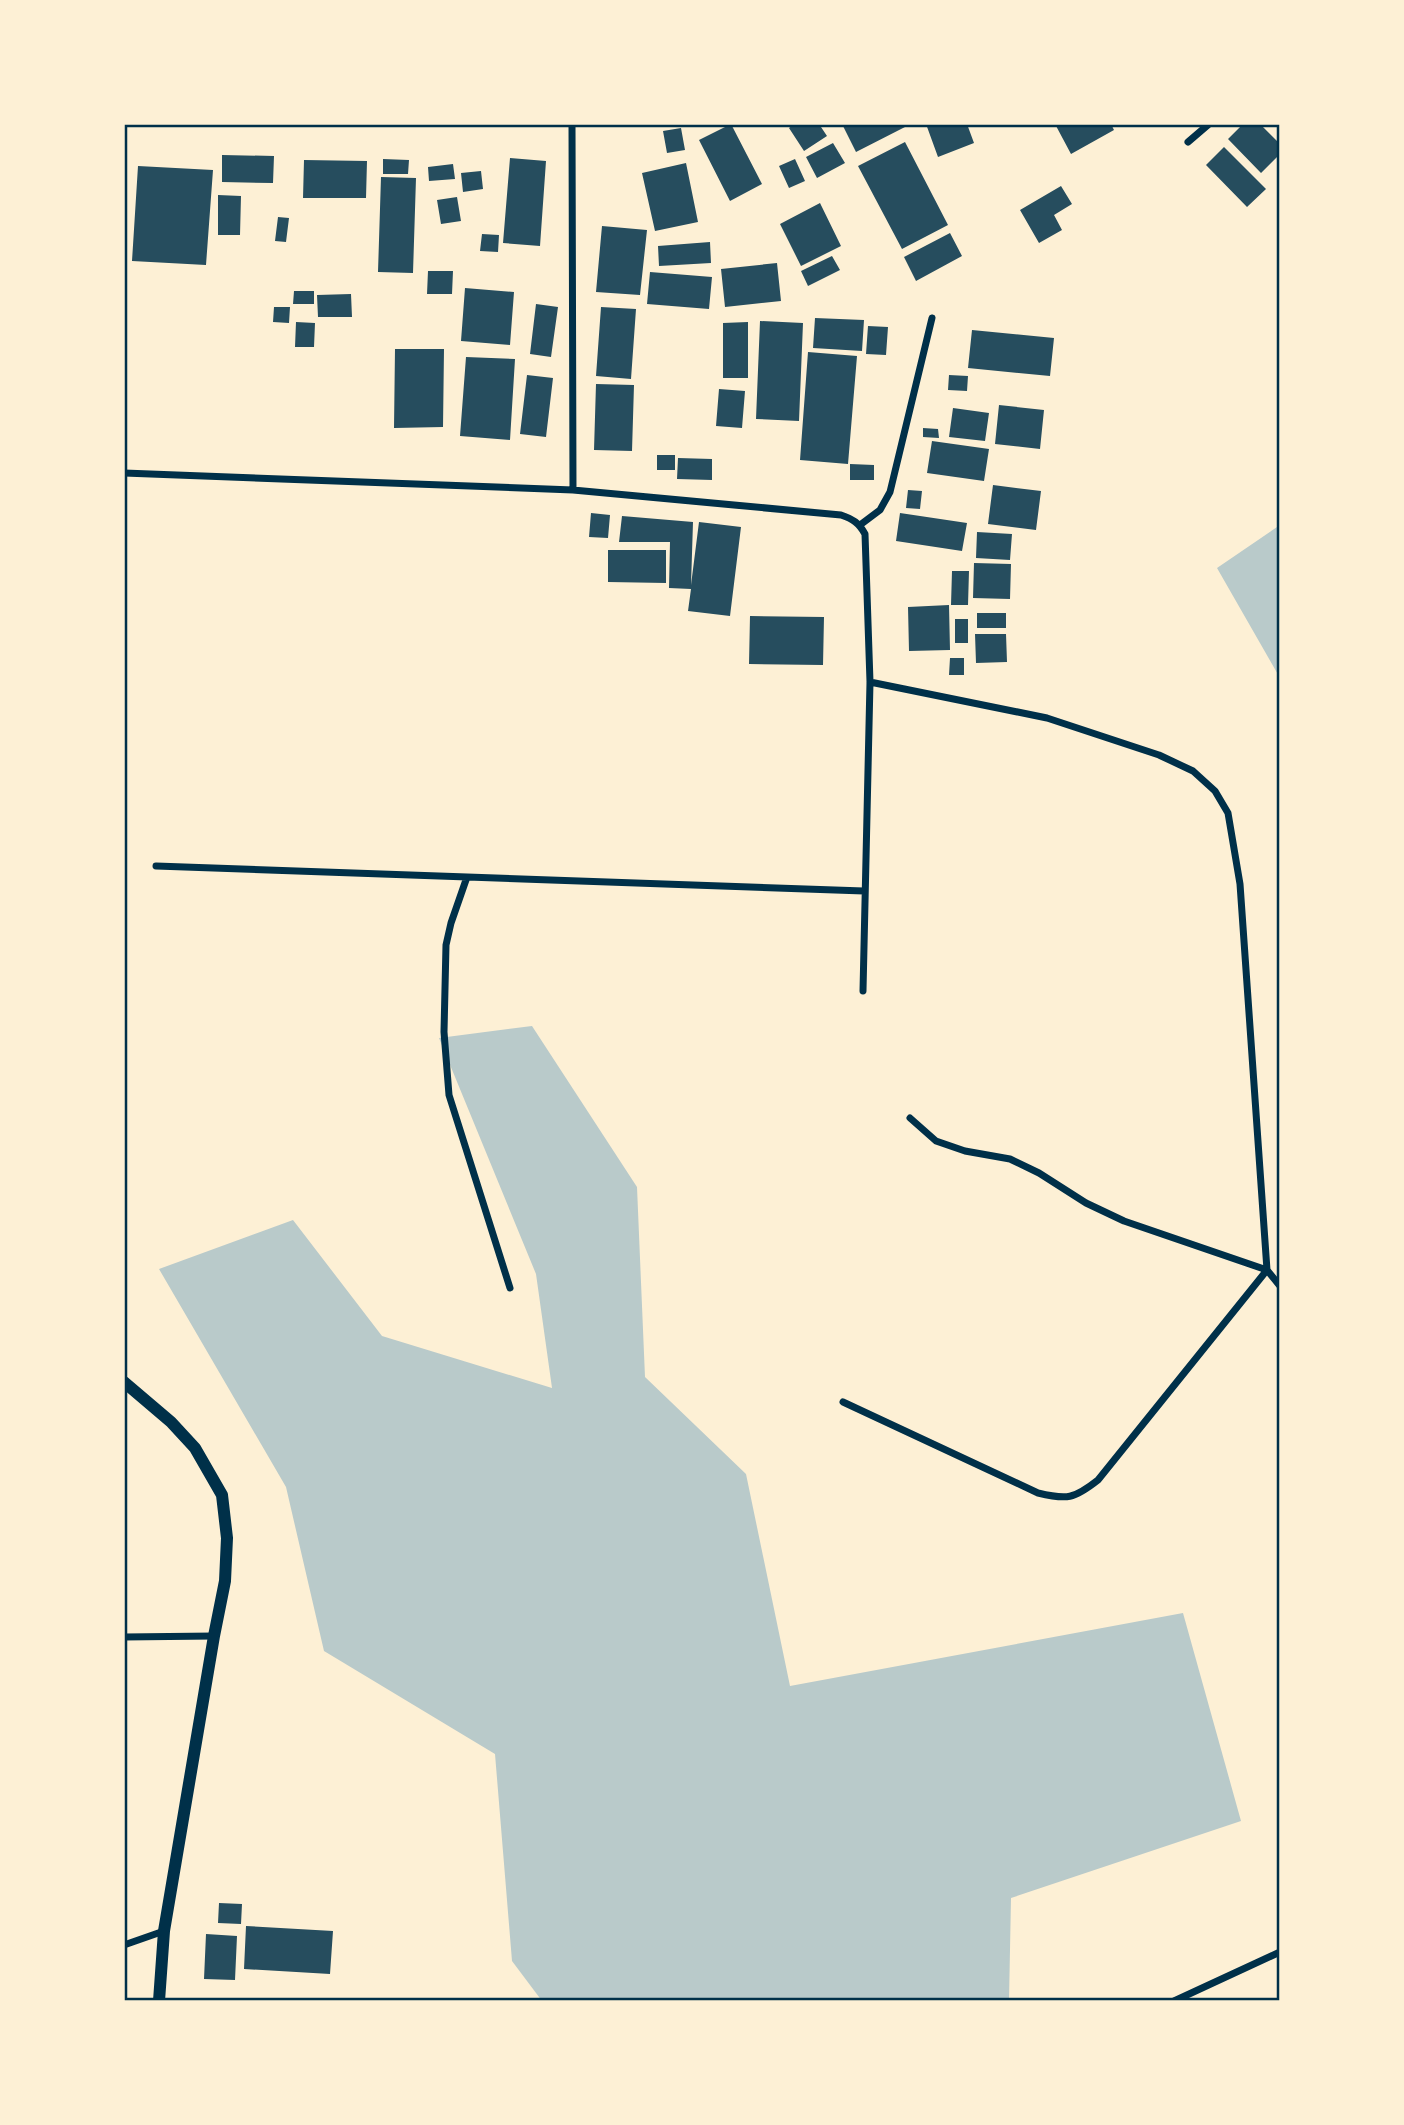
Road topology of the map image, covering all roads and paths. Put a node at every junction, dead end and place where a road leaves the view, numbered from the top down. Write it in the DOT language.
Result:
graph roads {
  1 [pos="572,124"];
  2 [pos="1209,124"];
  3 [pos="1188,142"];
  4 [pos="932,318"];
  5 [pos="124,473"];
  6 [pos="573,491"];
  7 [pos="860,525"];
  8 [pos="870,682"];
  9 [pos="156,866"];
  10 [pos="467,877"];
  11 [pos="864,891"];
  12 [pos="863,991"];
  13 [pos="910,1118"];
  14 [pos="1267,1270"];
  15 [pos="1280,1286"];
  16 [pos="510,1288"];
  17 [pos="124,1382"];
  18 [pos="843,1402"];
  19 [pos="214,1636"];
  20 [pos="124,1637"];
  21 [pos="164,1931"];
  22 [pos="124,1945"];
  23 [pos="1280,1952"];
  24 [pos="159,2001"];
  25 [pos="1174,2001"];
  1 -- 6 [label="street"];
  2 -- 3 [label="street"];
  4 -- 7 [label="street"];
  5 -- 6 [label="street"];
  6 -- 7 [label="street"];
  7 -- 8 [label="street"];
  8 -- 11 [label="street"];
  8 -- 14 [label="street"];
  9 -- 10 [label="street"];
  10 -- 11 [label="street"];
  10 -- 16 [label="street"];
  11 -- 12 [label="street"];
  13 -- 14 [label="street"];
  14 -- 15 [label="street"];
  14 -- 18 [label="street"];
  17 -- 19 [label="street"];
  19 -- 20 [label="street"];
  19 -- 21 [label="street"];
  21 -- 22 [label="street"];
  21 -- 24 [label="street"];
  23 -- 25 [label="street"];
}
